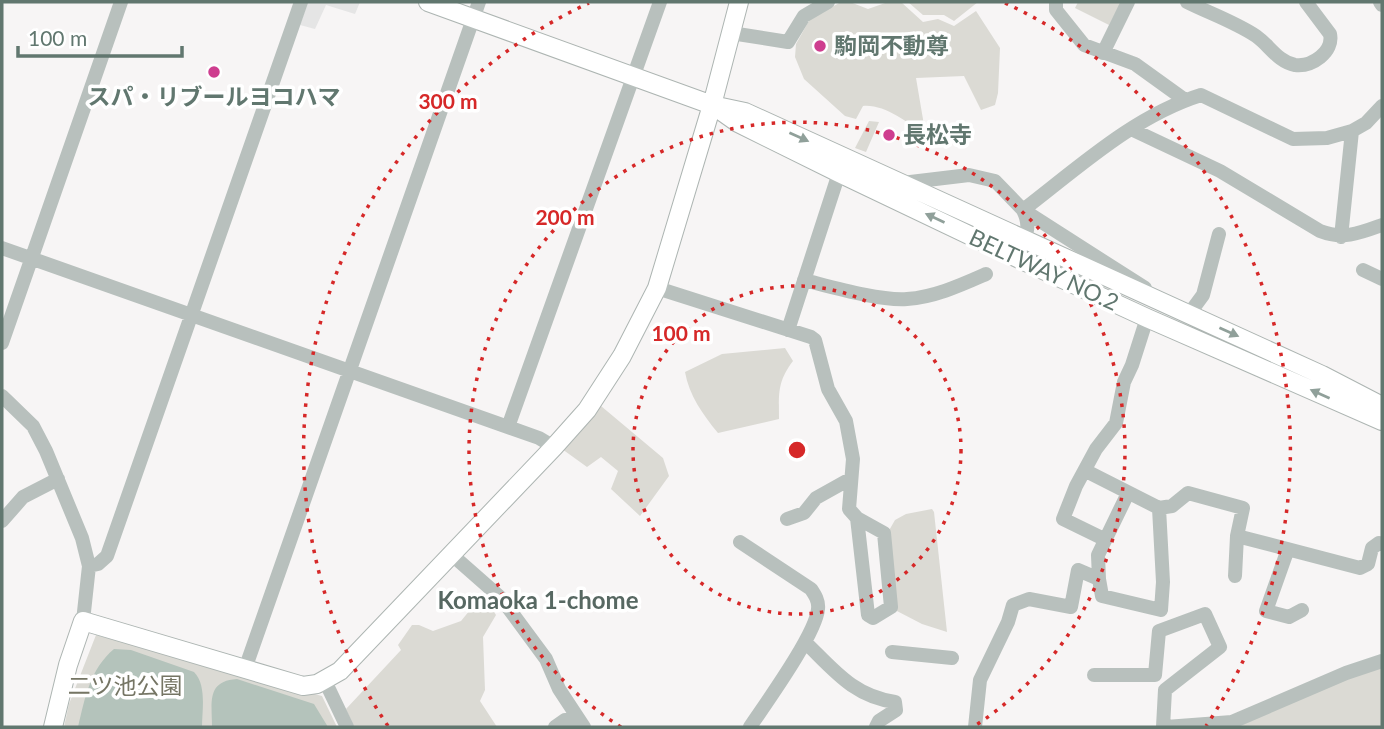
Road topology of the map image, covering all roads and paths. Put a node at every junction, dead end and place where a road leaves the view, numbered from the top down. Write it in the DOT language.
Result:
graph roads {
  1 [pos="121,2"];
  2 [pos="300,2"];
  3 [pos="428,2"];
  4 [pos="660,2"];
  5 [pos="739,2"];
  6 [pos="828,2"];
  7 [pos="1056,2"];
  8 [pos="1128,2"];
  9 [pos="1187,2"];
  10 [pos="1306,2"];
  11 [pos="476,10"];
  12 [pos="731,33"];
  13 [pos="1103,53"];
  14 [pos="634,76"];
  15 [pos="1185,100"];
  16 [pos="712,105"];
  17 [pos="1382,106"];
  18 [pos="1131,129"];
  19 [pos="1352,131"];
  20 [pos="839,173"];
  21 [pos="902,183"];
  22 [pos="1023,209"];
  23 [pos="1382,225"];
  24 [pos="1219,234"];
  25 [pos="1341,236"];
  26 [pos="1023,239"];
  27 [pos="2,248"];
  28 [pos="1015,257"];
  29 [pos="31,259"];
  30 [pos="1363,270"];
  31 [pos="986,274"];
  32 [pos="1382,279"];
  33 [pos="804,280"];
  34 [pos="657,288"];
  35 [pos="1190,312"];
  36 [pos="191,314"];
  37 [pos="1147,318"];
  38 [pos="788,330"];
  39 [pos="2,342"];
  40 [pos="350,370"];
  41 [pos="2,396"];
  42 [pos="1377,399"];
  43 [pos="1382,422"];
  44 [pos="508,427"];
  45 [pos="554,447"];
  46 [pos="1086,471"];
  47 [pos="850,479"];
  48 [pos="58,480"];
  49 [pos="1128,492"];
  50 [pos="1159,508"];
  51 [pos="857,518"];
  52 [pos="787,519"];
  53 [pos="2,521"];
  54 [pos="1237,536"];
  55 [pos="1104,539"];
  56 [pos="740,542"];
  57 [pos="1382,544"];
  58 [pos="1288,549"];
  59 [pos="451,554"];
  60 [pos="89,566"];
  61 [pos="1235,576"];
  62 [pos="1099,579"];
  63 [pos="1302,610"];
  64 [pos="83,621"];
  65 [pos="805,642"];
  66 [pos="892,652"];
  67 [pos="953,658"];
  68 [pos="1382,661"];
  69 [pos="246,669"];
  70 [pos="1094,675"];
  71 [pos="325,681"];
  72 [pos="53,727"];
  73 [pos="347,727"];
  74 [pos="555,727"];
  75 [pos="570,727"];
  76 [pos="584,727"];
  77 [pos="750,727"];
  78 [pos="876,727"];
  79 [pos="975,727"];
  80 [pos="1164,727"];
  1 -- 29 [label="street"];
  2 -- 36 [label="street"];
  3 -- 11 [label="main road, BELTWAY NO.2"];
  4 -- 14 [label="street"];
  5 -- 12 [label="main road"];
  6 -- 12 [label="street"];
  7 -- 13 [label="street"];
  8 -- 13 [label="street"];
  9 -- 10 [label="street"];
  11 -- 14 [label="main road, BELTWAY NO.2"];
  11 -- 40 [label="street"];
  12 -- 16 [label="main road"];
  13 -- 15 [label="street"];
  14 -- 16 [label="main road, BELTWAY NO.2"];
  14 -- 44 [label="street"];
  15 -- 18 [label="street"];
  15 -- 19 [label="street"];
  16 -- 20 [label="main road, BELTWAY NO.2"];
  16 -- 21 [label="main road, BELTWAY NO.2, one-way"];
  16 -- 34 [label="main road"];
  17 -- 19 [label="street"];
  18 -- 22 [label="street"];
  18 -- 25 [label="street"];
  19 -- 25 [label="street"];
  28 -- 20 [label="main road, BELTWAY NO.2, one-way"];
  20 -- 33 [label="street"];
  21 -- 22 [label="street"];
  21 -- 26 [label="main road, BELTWAY NO.2"];
  22 -- 26 [label="street"];
  22 -- 35 [label="street"];
  23 -- 25 [label="street"];
  24 -- 35 [label="street"];
  26 -- 28 [label="street"];
  26 -- 35 [label="main road, BELTWAY NO.2"];
  27 -- 29 [label="street"];
  28 -- 37 [label="main road, BELTWAY NO.2"];
  29 -- 36 [label="street"];
  29 -- 39 [label="street"];
  30 -- 32 [label="street"];
  31 -- 33 [label="street"];
  33 -- 38 [label="street"];
  34 -- 38 [label="street"];
  34 -- 45 [label="main road"];
  35 -- 42 [label="main road, BELTWAY NO.2, one-way"];
  36 -- 40 [label="street"];
  36 -- 60 [label="street"];
  43 -- 37 [label="main road, BELTWAY NO.2, one-way"];
  37 -- 46 [label="street"];
  38 -- 47 [label="street"];
  40 -- 44 [label="street"];
  40 -- 69 [label="street"];
  41 -- 48 [label="street"];
  44 -- 45 [label="street"];
  45 -- 59 [label="main road"];
  46 -- 49 [label="street"];
  46 -- 55 [label="street"];
  47 -- 51 [label="street"];
  47 -- 52 [label="street"];
  48 -- 53 [label="street"];
  48 -- 60 [label="street"];
  49 -- 50 [label="street"];
  49 -- 55 [label="street"];
  50 -- 54 [label="street"];
  50 -- 62 [label="street"];
  51 -- 51 [label="street"];
  54 -- 58 [label="street"];
  54 -- 61 [label="street"];
  55 -- 62 [label="street"];
  56 -- 65 [label="street"];
  57 -- 58 [label="street"];
  58 -- 63 [label="street"];
  59 -- 71 [label="main road"];
  59 -- 76 [label="street"];
  60 -- 64 [label="street"];
  62 -- 79 [label="street"];
  64 -- 69 [label="main road"];
  64 -- 72 [label="main road"];
  65 -- 77 [label="street"];
  65 -- 78 [label="street"];
  66 -- 67 [label="street"];
  68 -- 80 [label="street"];
  69 -- 71 [label="main road"];
  70 -- 80 [label="street"];
  71 -- 73 [label="street"];
  74 -- 75 [label="street"];
}
